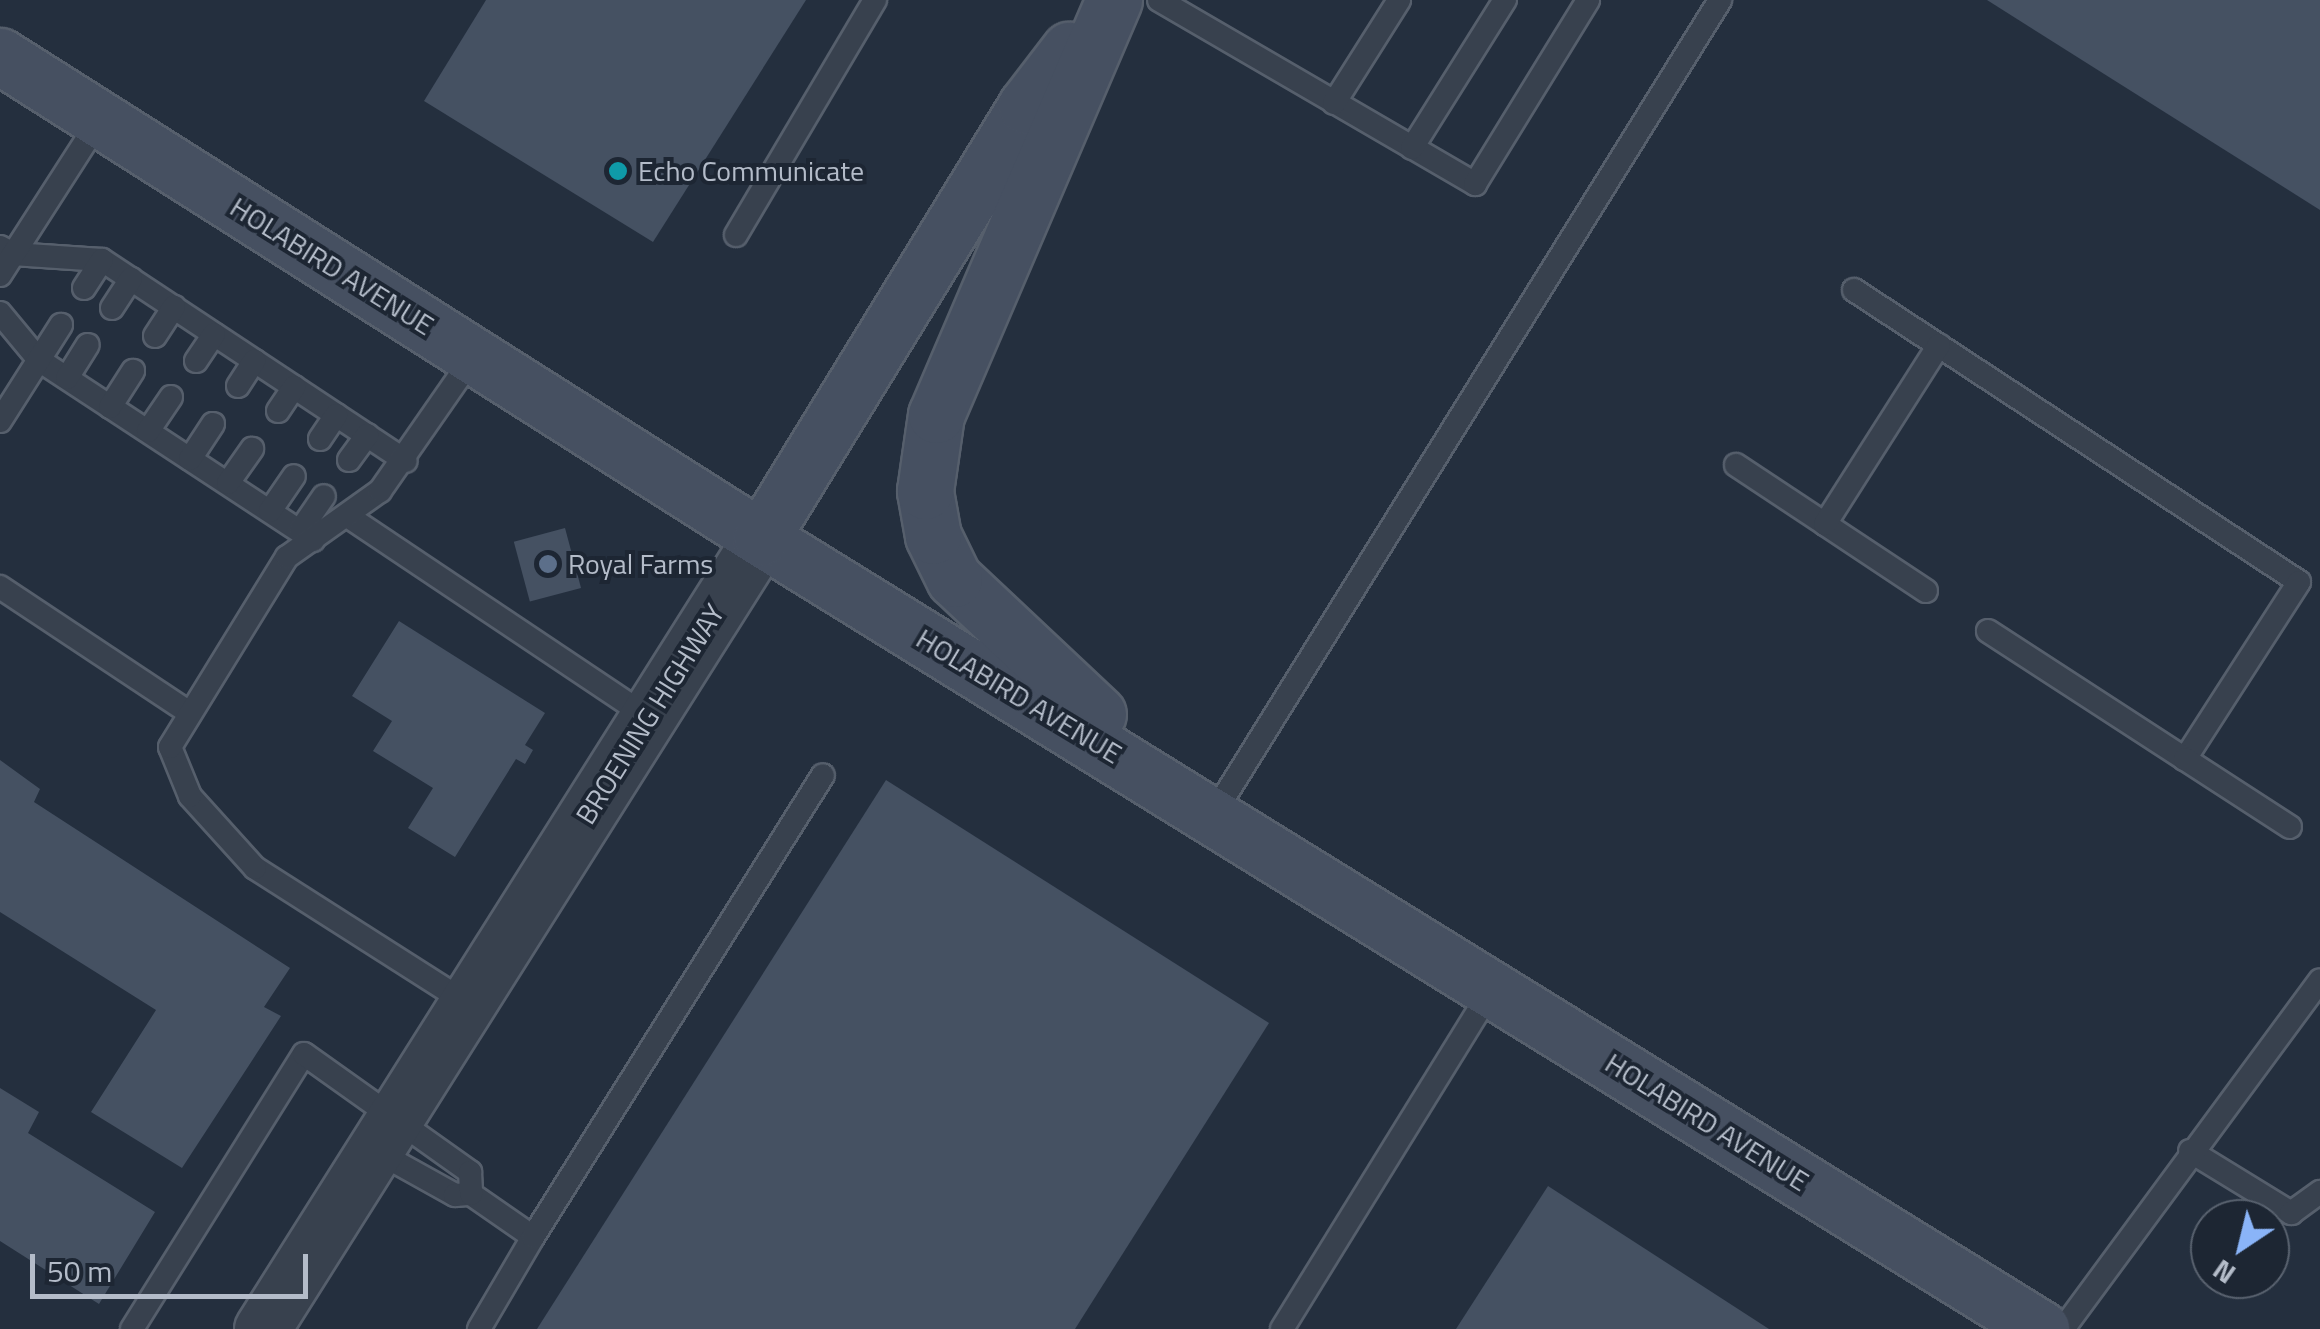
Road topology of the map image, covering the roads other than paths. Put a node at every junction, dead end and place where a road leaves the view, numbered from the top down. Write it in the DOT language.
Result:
graph roads {
  1 [pos="875,0"];
  2 [pos="1110,0"];
  3 [pos="1159,0"];
  4 [pos="1399,0"];
  5 [pos="1505,0"];
  6 [pos="1588,0"];
  7 [pos="1720,0"];
  8 [pos="0,56"];
  9 [pos="1334,103"];
  10 [pos="100,119"];
  11 [pos="1412,148"];
  12 [pos="736,235"];
  13 [pos="6,250"];
  14 [pos="102,260"];
  15 [pos="0,275"];
  16 [pos="131,279"];
  17 [pos="84,288"];
  18 [pos="1854,290"];
  19 [pos="174,307"];
  20 [pos="112,308"];
  21 [pos="0,314"];
  22 [pos="61,325"];
  23 [pos="214,334"];
  24 [pos="155,336"];
  25 [pos="88,345"];
  26 [pos="1938,345"];
  27 [pos="474,356"];
  28 [pos="39,360"];
  29 [pos="196,360"];
  30 [pos="254,360"];
  31 [pos="133,371"];
  32 [pos="67,378"];
  33 [pos="238,386"];
  34 [pos="294,387"];
  35 [pos="171,397"];
  36 [pos="110,407"];
  37 [pos="278,411"];
  38 [pos="336,414"];
  39 [pos="0,422"];
  40 [pos="213,424"];
  41 [pos="148,431"];
  42 [pos="367,435"];
  43 [pos="320,438"];
  44 [pos="252,449"];
  45 [pos="190,459"];
  46 [pos="349,460"];
  47 [pos="406,461"];
  48 [pos="1736,465"];
  49 [pos="294,476"];
  50 [pos="228,484"];
  51 [pos="324,496"];
  52 [pos="270,512"];
  53 [pos="349,516"];
  54 [pos="1826,524"];
  55 [pos="307,535"];
  56 [pos="761,538"];
  57 [pos="2300,582"];
  58 [pos="0,587"];
  59 [pos="1926,591"];
  60 [pos="2320,595"];
  61 [pos="1988,631"];
  62 [pos="188,712"];
  63 [pos="648,717"];
  64 [pos="2186,758"];
  65 [pos="823,775"];
  66 [pos="1213,814"];
  67 [pos="2290,827"];
  68 [pos="2320,980"];
  69 [pos="1492,989"];
  70 [pos="468,1003"];
  71 [pos="386,1132"];
  72 [pos="2190,1151"];
  73 [pos="2320,1192"];
  74 [pos="471,1194"];
  75 [pos="533,1237"];
  76 [pos="132,1329"];
  77 [pos="262,1329"];
  78 [pos="478,1329"];
  79 [pos="1282,1329"];
  80 [pos="2041,1329"];
  81 [pos="2063,1329"];
  1 -- 12 [label="lane"];
  2 -- 56 [label="main road, BROENING HIGHWAY"];
  2 -- 66 [label="main road"];
  3 -- 9 [label="lane"];
  4 -- 9 [label="lane"];
  5 -- 11 [label="lane"];
  6 -- 11 [label="lane"];
  7 -- 66 [label="lane"];
  8 -- 10 [label="main road, HOLABIRD AVENUE"];
  9 -- 11 [label="lane"];
  10 -- 13 [label="lane"];
  10 -- 27 [label="main road, HOLABIRD AVENUE"];
  13 -- 14 [label="lane"];
  13 -- 15 [label="lane"];
  14 -- 16 [label="lane"];
  14 -- 17 [label="lane"];
  16 -- 19 [label="lane"];
  16 -- 20 [label="lane"];
  18 -- 26 [label="lane"];
  19 -- 23 [label="lane"];
  19 -- 24 [label="lane"];
  21 -- 28 [label="lane"];
  22 -- 28 [label="lane"];
  23 -- 29 [label="lane"];
  23 -- 30 [label="lane"];
  25 -- 32 [label="lane"];
  26 -- 54 [label="lane"];
  26 -- 57 [label="lane"];
  27 -- 47 [label="lane"];
  27 -- 56 [label="main road, HOLABIRD AVENUE"];
  28 -- 32 [label="lane"];
  28 -- 39 [label="lane"];
  30 -- 33 [label="lane"];
  30 -- 34 [label="lane"];
  31 -- 36 [label="lane"];
  32 -- 36 [label="lane"];
  34 -- 37 [label="lane"];
  34 -- 38 [label="lane"];
  35 -- 41 [label="lane"];
  36 -- 41 [label="lane"];
  38 -- 42 [label="lane"];
  38 -- 43 [label="lane"];
  40 -- 45 [label="lane"];
  41 -- 45 [label="lane"];
  42 -- 46 [label="lane"];
  42 -- 47 [label="lane"];
  44 -- 50 [label="lane"];
  45 -- 50 [label="lane"];
  47 -- 53 [label="lane"];
  48 -- 54 [label="lane"];
  49 -- 52 [label="lane"];
  50 -- 52 [label="lane"];
  51 -- 55 [label="lane"];
  52 -- 55 [label="lane"];
  53 -- 55 [label="lane"];
  53 -- 63 [label="lane"];
  54 -- 59 [label="lane"];
  55 -- 62 [label="lane"];
  56 -- 63 [label="street, BROENING HIGHWAY"];
  56 -- 66 [label="main road, HOLABIRD AVENUE"];
  57 -- 60 [label="lane"];
  57 -- 64 [label="lane"];
  58 -- 62 [label="lane"];
  61 -- 64 [label="lane"];
  62 -- 70 [label="lane"];
  63 -- 70 [label="street, BROENING HIGHWAY"];
  64 -- 67 [label="lane"];
  65 -- 75 [label="lane"];
  66 -- 69 [label="main road, HOLABIRD AVENUE"];
  68 -- 72 [label="lane"];
  69 -- 79 [label="lane"];
  69 -- 80 [label="main road, HOLABIRD AVENUE"];
  70 -- 71 [label="street, BROENING HIGHWAY"];
  71 -- 74 [label="lane"];
  71 -- 74 [label="lane"];
  71 -- 76 [label="lane"];
  71 -- 77 [label="street, BROENING HIGHWAY"];
  72 -- 73 [label="lane"];
  72 -- 81 [label="lane"];
  74 -- 75 [label="lane"];
  75 -- 78 [label="lane"];
}
